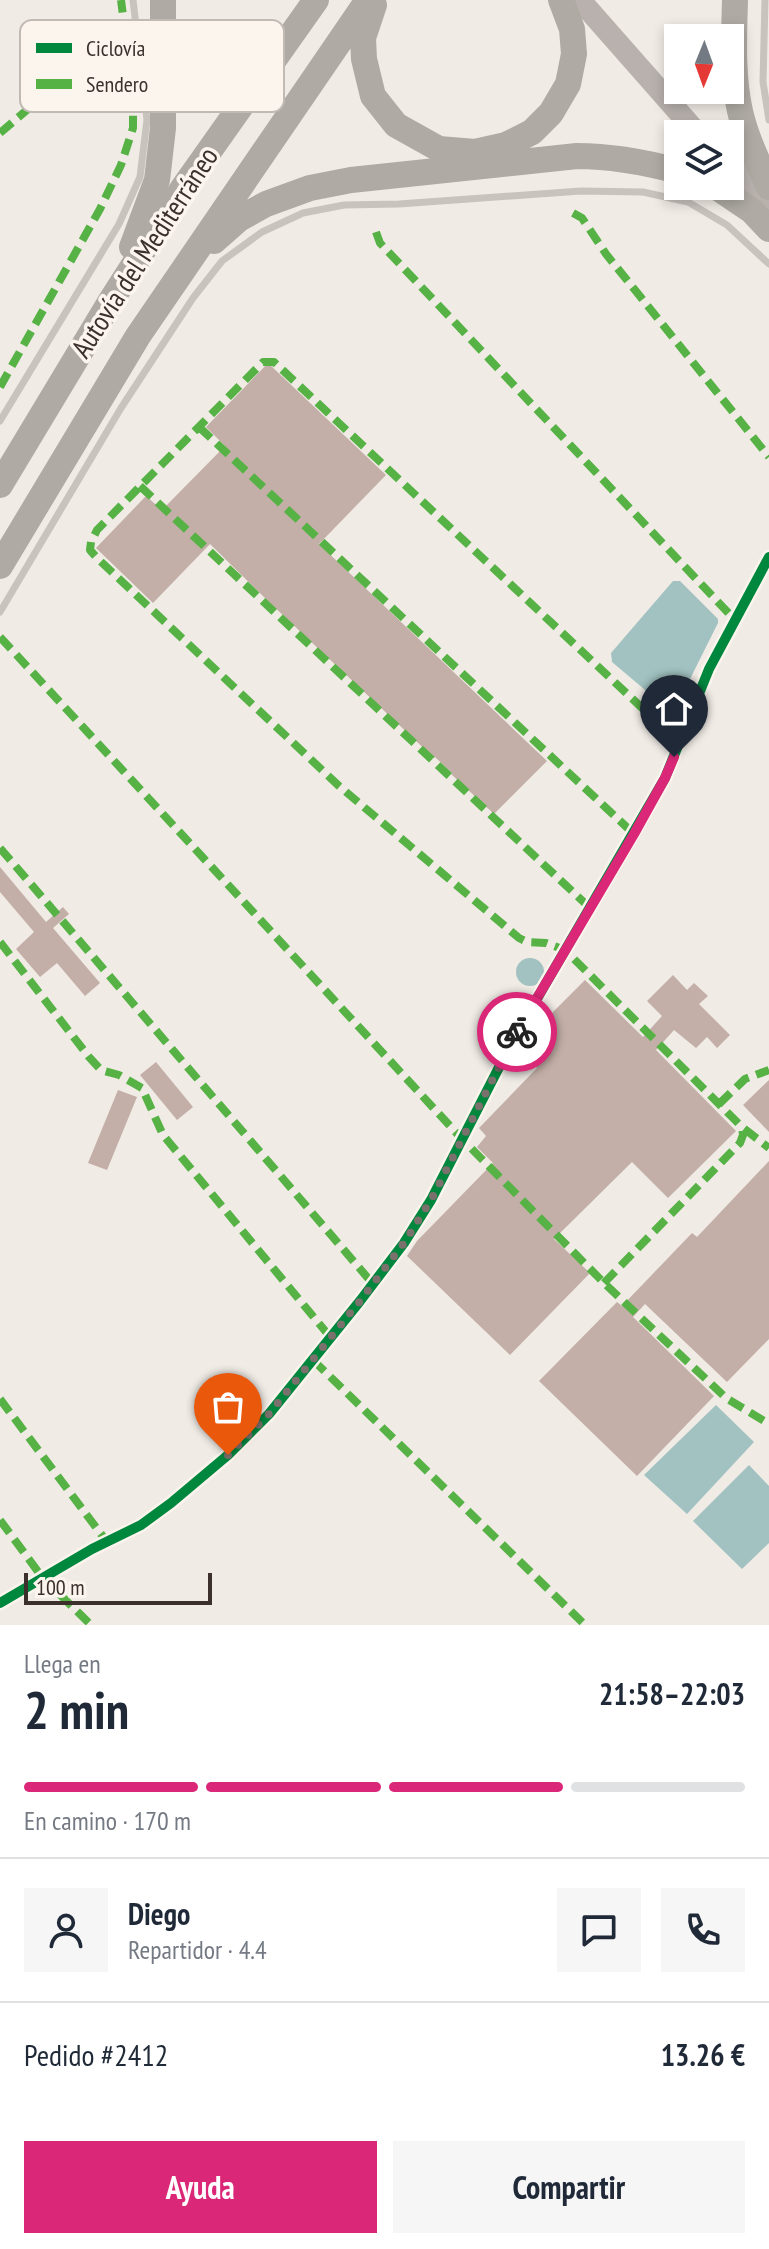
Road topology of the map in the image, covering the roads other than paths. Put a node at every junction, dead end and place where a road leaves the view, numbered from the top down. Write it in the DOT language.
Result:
graph roads {
  1 [pos="133,0"];
  2 [pos="316,0"];
  3 [pos="354,0"];
  4 [pos="368,0"];
  5 [pos="377,0"];
  6 [pos="561,0"];
  7 [pos="580,0"];
  8 [pos="594,0"];
  9 [pos="735,0"];
  10 [pos="765,0"];
  11 [pos="135,20"];
  12 [pos="284,45"];
  13 [pos="284,99"];
  14 [pos="146,112"];
  15 [pos="163,112"];
  16 [pos="237,112"];
  17 [pos="275,112"];
  18 [pos="686,120"];
  19 [pos="697,120"];
  20 [pos="769,120"];
  21 [pos="664,167"];
  22 [pos="744,179"];
  23 [pos="769,187"];
  24 [pos="744,192"];
  25 [pos="736,200"];
  26 [pos="769,211"];
  27 [pos="769,223"];
  28 [pos="769,229"];
  29 [pos="187,264"];
  30 [pos="769,264"];
  31 [pos="112,299"];
  32 [pos="0,421"];
  33 [pos="0,485"];
  34 [pos="0,547"];
  35 [pos="769,557"];
  36 [pos="0,566"];
  37 [pos="0,612"];
  38 [pos="0,1603"];
  1 -- 11 [label="lane"];
  2 -- 12 [label="highway, Autovía del Mediterráneo"];
  3 -- 13 [label="highway, Autovía del Mediterráneo"];
  4 -- 29 [label="highway"];
  5 -- 6 [label="highway"];
  7 -- 18 [label="main road"];
  8 -- 19 [label="main road"];
  9 -- 23 [label="highway"];
  10 -- 20 [label="lane"];
  14 -- 32 [label="lane"];
  15 -- 31 [label="highway"];
  16 -- 31 [label="highway, Autovía del Mediterráneo"];
  17 -- 34 [label="highway, Autovía del Mediterráneo"];
  21 -- 29 [label="highway"];
  22 -- 26 [label="main road"];
  24 -- 27 [label="main road"];
  25 -- 28 [label="highway"];
  29 -- 36 [label="highway"];
  30 -- 37 [label="lane"];
  31 -- 33 [label="highway, Autovía del Mediterráneo"];
  35 -- 38 [label="street"];
}
